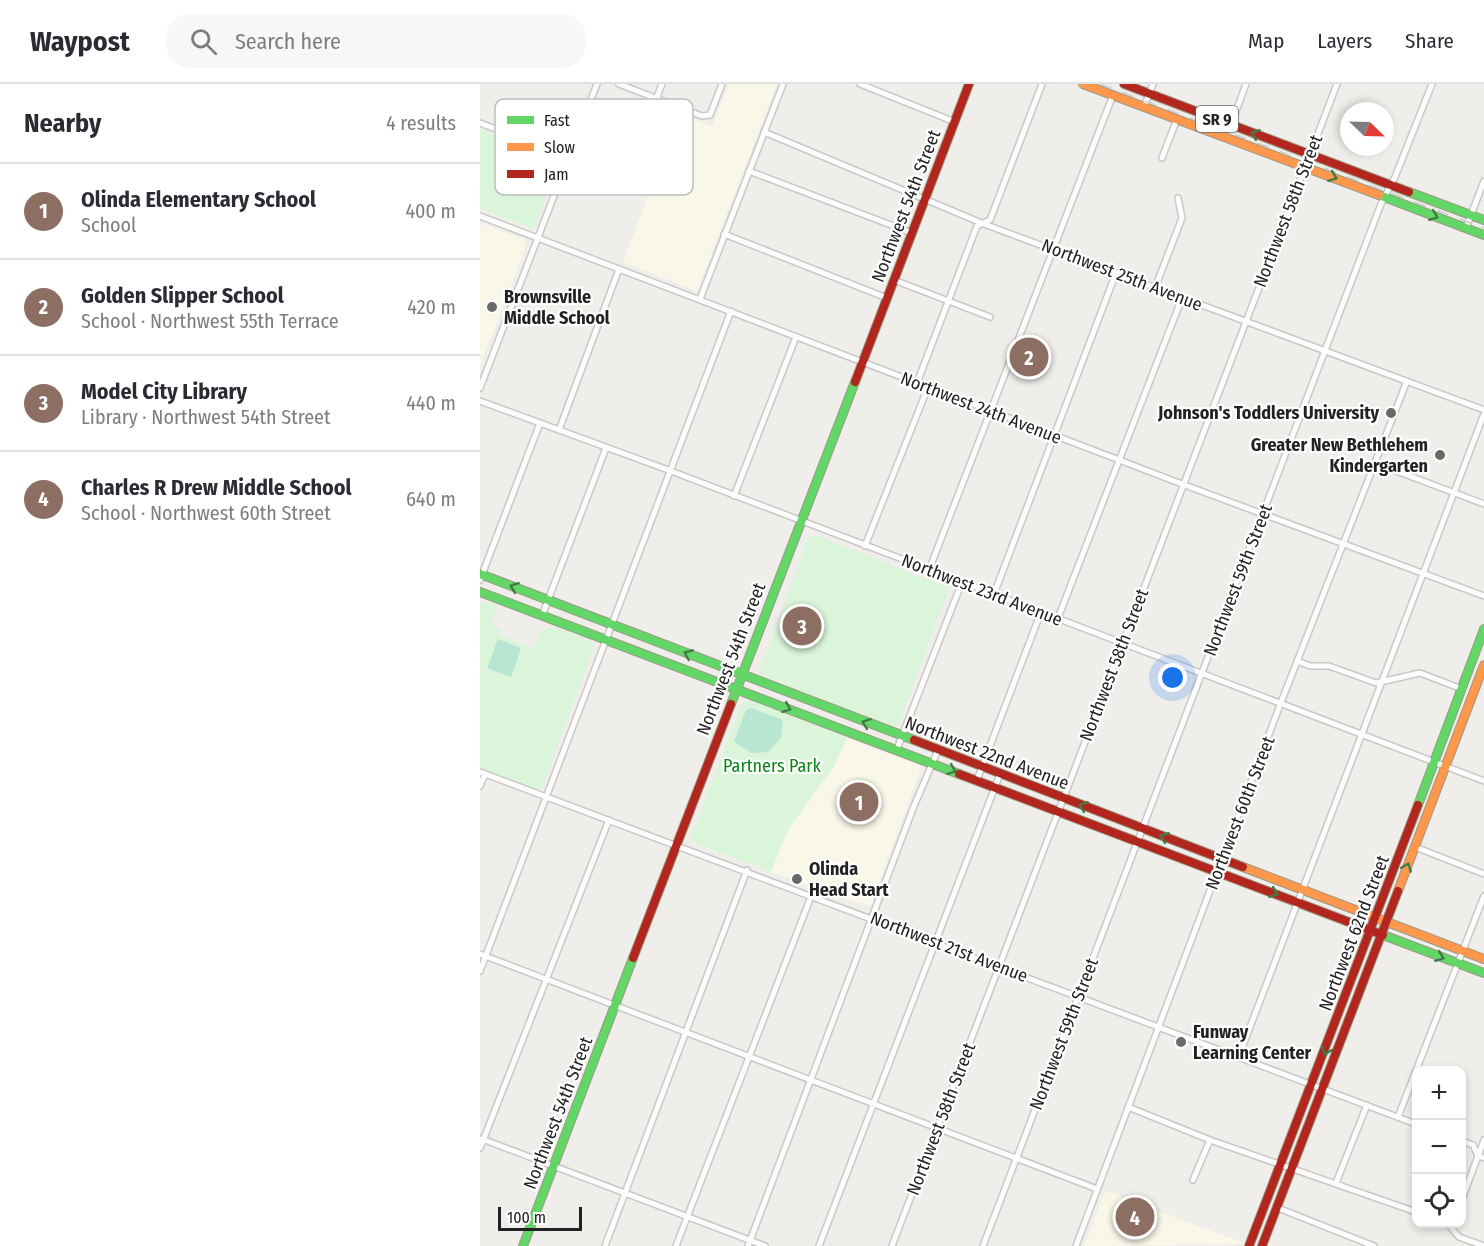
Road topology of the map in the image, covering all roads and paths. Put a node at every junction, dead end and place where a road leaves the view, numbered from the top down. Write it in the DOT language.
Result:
graph roads {
  1 [pos="597,84"];
  2 [pos="619,84"];
  3 [pos="662,84"];
  4 [pos="722,84"];
  5 [pos="783,84"];
  6 [pos="860,84"];
  7 [pos="969,84"];
  8 [pos="1042,84"];
  9 [pos="1083,84"];
  10 [pos="1124,84"];
  11 [pos="1153,84"];
  12 [pos="1246,84"];
  13 [pos="1337,84"];
  14 [pos="1432,84"];
  15 [pos="1149,93"];
  16 [pos="1113,95"];
  17 [pos="592,99"];
  18 [pos="656,99"];
  19 [pos="1144,107"];
  20 [pos="693,113"];
  21 [pos="1177,119"];
  22 [pos="954,122"];
  23 [pos="480,123"];
  24 [pos="1231,124"];
  25 [pos="495,129"];
  26 [pos="764,132"];
  27 [pos="1310,154"];
  28 [pos="1161,158"];
  29 [pos="1305,166"];
  30 [pos="749,171"];
  31 [pos="1484,181"];
  32 [pos="1391,184"];
  33 [pos="556,195"];
  34 [pos="1385,197"];
  35 [pos="1178,198"];
  36 [pos="925,199"];
  37 [pos="1471,215"];
  38 [pos="480,216"];
  39 [pos="1484,220"];
  40 [pos="984,224"];
  41 [pos="1466,228"];
  42 [pos="912,233"];
  43 [pos="724,234"];
  44 [pos="1484,235"];
  45 [pos="539,239"];
  46 [pos="1052,249"];
  47 [pos="619,269"];
  48 [pos="1116,273"];
  49 [pos="894,280"];
  50 [pos="1155,288"];
  51 [pos="886,298"];
  52 [pos="1182,298"];
  53 [pos="699,299"];
  54 [pos="948,300"];
  55 [pos="731,311"];
  56 [pos="990,317"];
  57 [pos="1246,322"];
  58 [pos="796,336"];
  59 [pos="1325,350"];
  60 [pos="862,362"];
  61 [pos="1407,381"];
  62 [pos="917,383"];
  63 [pos="928,387"];
  64 [pos="480,388"];
  65 [pos="480,401"];
  66 [pos="990,411"];
  67 [pos="1484,412"];
  68 [pos="540,423"];
  69 [pos="559,430"];
  70 [pos="1055,436"];
  71 [pos="606,448"];
  72 [pos="1119,459"];
  73 [pos="1375,463"];
  74 [pos="671,471"];
  75 [pos="1182,484"];
  76 [pos="1454,492"];
  77 [pos="734,496"];
  78 [pos="1484,504"];
  79 [pos="1263,514"];
  80 [pos="801,521"];
  81 [pos="1342,544"];
  82 [pos="865,546"];
  83 [pos="929,570"];
  84 [pos="1423,573"];
  85 [pos="481,576"];
  86 [pos="962,582"];
  87 [pos="480,592"];
  88 [pos="994,594"];
  89 [pos="1484,596"];
  90 [pos="547,600"];
  91 [pos="1041,612"];
  92 [pos="542,616"];
  93 [pos="1058,618"];
  94 [pos="611,625"];
  95 [pos="1484,629"];
  96 [pos="605,640"];
  97 [pos="1122,643"];
  98 [pos="1297,661"];
  99 [pos="1484,665"];
  100 [pos="1201,674"];
  101 [pos="742,675"];
  102 [pos="1384,680"];
  103 [pos="737,688"];
  104 [pos="1462,689"];
  105 [pos="1280,705"];
  106 [pos="902,737"];
  107 [pos="1362,737"];
  108 [pos="897,749"];
  109 [pos="938,750"];
  110 [pos="933,763"];
  111 [pos="1434,763"];
  112 [pos="982,767"];
  113 [pos="1446,767"];
  114 [pos="482,773"];
  115 [pos="1000,774"];
  116 [pos="977,780"];
  117 [pos="1484,781"];
  118 [pos="480,786"];
  119 [pos="995,787"];
  120 [pos="546,796"];
  121 [pos="1062,798"];
  122 [pos="1058,811"];
  123 [pos="609,820"];
  124 [pos="1142,828"];
  125 [pos="1138,841"];
  126 [pos="676,844"];
  127 [pos="1415,847"];
  128 [pos="1223,860"];
  129 [pos="747,870"];
  130 [pos="1218,872"];
  131 [pos="1484,874"];
  132 [pos="1301,889"];
  133 [pos="812,894"];
  134 [pos="1484,896"];
  135 [pos="1298,902"];
  136 [pos="873,918"];
  137 [pos="1376,918"];
  138 [pos="1386,921"];
  139 [pos="1371,931"];
  140 [pos="1382,934"];
  141 [pos="936,942"];
  142 [pos="1464,951"];
  143 [pos="483,955"];
  144 [pos="1484,959"];
  145 [pos="1458,964"];
  146 [pos="999,966"];
  147 [pos="480,970"];
  148 [pos="1484,973"];
  149 [pos="546,979"];
  150 [pos="1079,996"];
  151 [pos="615,1006"];
  152 [pos="1158,1025"];
  153 [pos="686,1032"];
  154 [pos="749,1056"];
  155 [pos="1239,1056"];
  156 [pos="812,1080"];
  157 [pos="1312,1085"];
  158 [pos="1323,1089"];
  159 [pos="874,1104"];
  160 [pos="1366,1105"];
  161 [pos="1128,1107"];
  162 [pos="1398,1117"];
  163 [pos="1412,1122"];
  164 [pos="937,1128"];
  165 [pos="482,1139"];
  166 [pos="1210,1140"];
  167 [pos="1484,1140"];
  168 [pos="1466,1143"];
  169 [pos="480,1148"];
  170 [pos="1481,1157"];
  171 [pos="1016,1158"];
  172 [pos="1282,1165"];
  173 [pos="554,1166"];
  174 [pos="1293,1170"];
  175 [pos="1193,1180"];
  176 [pos="1336,1184"];
  177 [pos="1466,1188"];
  178 [pos="1097,1189"];
  179 [pos="625,1193"];
  180 [pos="1278,1208"];
  181 [pos="1412,1211"];
  182 [pos="687,1217"];
  183 [pos="1452,1228"];
  184 [pos="749,1243"];
  185 [pos="523,1246"];
  186 [pos="605,1246"];
  187 [pos="676,1246"];
  188 [pos="765,1246"];
  189 [pos="819,1246"];
  190 [pos="892,1246"];
  191 [pos="983,1246"];
  192 [pos="1076,1246"];
  193 [pos="1249,1246"];
  194 [pos="1262,1246"];
  195 [pos="1374,1246"];
  196 [pos="1484,1246"];
  1 -- 17 [label="street"];
  2 -- 18 [label="street"];
  3 -- 18 [label="street"];
  4 -- 20 [label="street"];
  5 -- 26 [label="street"];
  6 -- 22 [label="street"];
  7 -- 22 [label="main road, Northwest 54th Street"];
  8 -- 40 [label="street"];
  9 -- 16 [label="main road, SR 9"];
  10 -- 15 [label="main road, SR 9"];
  11 -- 15 [label="street"];
  12 -- 24 [label="street"];
  13 -- 27 [label="street, Northwest 58th Street"];
  14 -- 32 [label="street, Northwest 59th Street"];
  15 -- 19 [label="street"];
  15 -- 24 [label="main road, SR 9"];
  16 -- 19 [label="main road, SR 9"];
  16 -- 46 [label="street"];
  19 -- 21 [label="main road, SR 9"];
  21 -- 28 [label="street"];
  21 -- 29 [label="main road, SR 9"];
  22 -- 36 [label="main road, Northwest 54th Street"];
  23 -- 25 [label="street"];
  27 -- 24 [label="main road, SR 9, one-way"];
  26 -- 30 [label="street"];
  26 -- 36 [label="street, Northwest 25th Avenue"];
  27 -- 29 [label="street, Northwest 58th Street"];
  27 -- 32 [label="main road, SR 9"];
  29 -- 34 [label="main road, SR 9, one-way"];
  29 -- 57 [label="street, Northwest 58th Street"];
  30 -- 42 [label="street"];
  30 -- 43 [label="street"];
  31 -- 37 [label="street"];
  32 -- 34 [label="street, Northwest 59th Street"];
  32 -- 37 [label="main road, SR 9"];
  33 -- 45 [label="street"];
  34 -- 41 [label="main road, SR 9, one-way"];
  34 -- 59 [label="street, Northwest 59th Street"];
  35 -- 50 [label="street"];
  36 -- 40 [label="street, Northwest 25th Avenue"];
  36 -- 42 [label="main road, Northwest 54th Street"];
  37 -- 39 [label="main road, SR 9"];
  37 -- 41 [label="street"];
  38 -- 45 [label="street, Northwest 24th Avenue"];
  40 -- 46 [label="street, Northwest 25th Avenue"];
  40 -- 54 [label="street"];
  41 -- 44 [label="main road, SR 9"];
  42 -- 49 [label="main road, Northwest 54th Street"];
  43 -- 51 [label="street"];
  43 -- 53 [label="street"];
  45 -- 47 [label="street, Northwest 24th Avenue"];
  45 -- 64 [label="street"];
  46 -- 48 [label="street, Northwest 25th Avenue"];
  46 -- 66 [label="street"];
  47 -- 53 [label="street, Northwest 24th Avenue"];
  47 -- 69 [label="street"];
  48 -- 50 [label="street, Northwest 25th Avenue"];
  48 -- 70 [label="street"];
  49 -- 51 [label="main road, Northwest 54th Street"];
  49 -- 54 [label="street"];
  50 -- 52 [label="street, Northwest 25th Avenue"];
  51 -- 60 [label="main road, Northwest 54th Street"];
  52 -- 57 [label="street, Northwest 25th Avenue"];
  52 -- 72 [label="street"];
  53 -- 55 [label="street, Northwest 24th Avenue"];
  54 -- 56 [label="street"];
  54 -- 62 [label="street"];
  55 -- 58 [label="street, Northwest 24th Avenue"];
  55 -- 74 [label="street"];
  57 -- 59 [label="street, Northwest 25th Avenue"];
  57 -- 75 [label="street, Northwest 58th Street"];
  58 -- 60 [label="street, Northwest 24th Avenue"];
  58 -- 77 [label="street"];
  59 -- 61 [label="street, Northwest 25th Avenue"];
  59 -- 79 [label="street, Northwest 59th Street"];
  60 -- 62 [label="street, Northwest 24th Avenue"];
  60 -- 80 [label="main road, Northwest 54th Street"];
  61 -- 67 [label="street, Northwest 25th Avenue"];
  61 -- 73 [label="street, Northwest 60th Street"];
  62 -- 63 [label="street, Northwest 24th Avenue"];
  63 -- 66 [label="street, Northwest 24th Avenue"];
  63 -- 82 [label="street"];
  65 -- 68 [label="street, Northwest 23rd Avenue"];
  66 -- 70 [label="street, Northwest 24th Avenue"];
  66 -- 83 [label="street"];
  67 -- 76 [label="street"];
  68 -- 69 [label="street, Northwest 23rd Avenue"];
  68 -- 85 [label="street"];
  69 -- 71 [label="street, Northwest 23rd Avenue"];
  70 -- 72 [label="street, Northwest 24th Avenue"];
  70 -- 88 [label="street"];
  71 -- 74 [label="street, Northwest 23rd Avenue"];
  71 -- 90 [label="street"];
  72 -- 75 [label="street, Northwest 24th Avenue"];
  72 -- 93 [label="street"];
  73 -- 76 [label="street"];
  73 -- 81 [label="street, Northwest 60th Street"];
  74 -- 77 [label="street, Northwest 23rd Avenue"];
  74 -- 94 [label="street"];
  75 -- 79 [label="street, Northwest 24th Avenue"];
  75 -- 97 [label="street, Northwest 58th Street"];
  76 -- 78 [label="street"];
  76 -- 84 [label="street"];
  77 -- 80 [label="street, Northwest 23rd Avenue"];
  79 -- 81 [label="street, Northwest 24th Avenue"];
  79 -- 100 [label="street, Northwest 59th Street"];
  80 -- 82 [label="street, Northwest 23rd Avenue"];
  80 -- 101 [label="main road, Northwest 54th Street"];
  81 -- 84 [label="street, Northwest 24th Avenue"];
  81 -- 98 [label="street, Northwest 60th Street"];
  82 -- 83 [label="street, Northwest 23rd Avenue"];
  83 -- 86 [label="street, Northwest 23rd Avenue"];
  84 -- 89 [label="street, Northwest 24th Avenue"];
  84 -- 102 [label="street"];
  90 -- 85 [label="main road, Northwest 22nd Avenue, one-way"];
  86 -- 88 [label="street, Northwest 23rd Avenue"];
  86 -- 106 [label="street"];
  87 -- 92 [label="main road, Northwest 22nd Avenue"];
  88 -- 91 [label="street, Northwest 23rd Avenue"];
  90 -- 92 [label="street"];
  90 -- 94 [label="main road, Northwest 22nd Avenue"];
  91 -- 93 [label="street, Northwest 23rd Avenue"];
  91 -- 112 [label="street"];
  92 -- 96 [label="main road, Northwest 22nd Avenue"];
  93 -- 97 [label="street, Northwest 23rd Avenue"];
  94 -- 96 [label="street"];
  101 -- 94 [label="main road, Northwest 22nd Avenue, one-way"];
  95 -- 104 [label="main road, Northwest 62nd Street"];
  96 -- 103 [label="main road, Northwest 22nd Avenue"];
  96 -- 120 [label="street"];
  97 -- 100 [label="street, Northwest 23rd Avenue"];
  97 -- 121 [label="street, Northwest 58th Street"];
  98 -- 102 [label="street"];
  98 -- 105 [label="street, Northwest 60th Street"];
  99 -- 113 [label="main road, Northwest 62nd Street"];
  100 -- 105 [label="street, Northwest 23rd Avenue"];
  100 -- 124 [label="street, Northwest 59th Street"];
  101 -- 103 [label="main road, Northwest 54th Street"];
  106 -- 101 [label="main road, Northwest 22nd Avenue, one-way"];
  102 -- 104 [label="street"];
  102 -- 107 [label="street"];
  103 -- 108 [label="main road, Northwest 22nd Avenue, one-way"];
  103 -- 126 [label="main road, Northwest 54th Street"];
  104 -- 111 [label="main road, Northwest 62nd Street"];
  105 -- 107 [label="street, Northwest 23rd Avenue"];
  105 -- 128 [label="street, Northwest 60th Street"];
  106 -- 108 [label="street"];
  106 -- 109 [label="main road, Northwest 22nd Avenue"];
  107 -- 111 [label="street, Northwest 23rd Avenue"];
  107 -- 132 [label="street"];
  108 -- 110 [label="main road, Northwest 22nd Avenue"];
  109 -- 110 [label="street"];
  109 -- 112 [label="main road, Northwest 22nd Avenue"];
  110 -- 116 [label="main road, Northwest 22nd Avenue, one-way"];
  110 -- 136 [label="street"];
  111 -- 113 [label="street, Northwest 23rd Avenue"];
  111 -- 137 [label="main road, Northwest 62nd Street"];
  112 -- 115 [label="main road, Northwest 22nd Avenue"];
  112 -- 116 [label="street"];
  113 -- 117 [label="street, Northwest 23rd Avenue"];
  113 -- 127 [label="main road, Northwest 62nd Street"];
  114 -- 118 [label="street"];
  114 -- 120 [label="street, Northwest 21st Avenue"];
  115 -- 119 [label="street"];
  115 -- 121 [label="main road, Northwest 22nd Avenue"];
  116 -- 119 [label="main road, Northwest 22nd Avenue"];
  119 -- 122 [label="main road, Northwest 22nd Avenue"];
  119 -- 141 [label="street"];
  120 -- 123 [label="street, Northwest 21st Avenue"];
  120 -- 143 [label="street"];
  121 -- 122 [label="street, Northwest 58th Street"];
  124 -- 121 [label="main road, Northwest 22nd Avenue, one-way"];
  122 -- 125 [label="main road, Northwest 22nd Avenue"];
  122 -- 146 [label="street, Northwest 58th Street"];
  123 -- 126 [label="street, Northwest 21st Avenue"];
  123 -- 149 [label="street"];
  124 -- 125 [label="street, Northwest 59th Street"];
  128 -- 124 [label="main road, Northwest 22nd Avenue, one-way"];
  125 -- 130 [label="main road, Northwest 22nd Avenue"];
  125 -- 150 [label="street, Northwest 59th Street"];
  126 -- 129 [label="street, Northwest 21st Avenue"];
  126 -- 151 [label="main road, Northwest 54th Street"];
  127 -- 131 [label="street"];
  138 -- 127 [label="main road, Northwest 62nd Street, one-way"];
  128 -- 130 [label="street, Northwest 60th Street"];
  128 -- 132 [label="main road, Northwest 22nd Avenue"];
  129 -- 133 [label="street, Northwest 21st Avenue"];
  129 -- 153 [label="street"];
  130 -- 135 [label="main road, Northwest 22nd Avenue, one-way"];
  130 -- 152 [label="street, Northwest 60th Street"];
  132 -- 135 [label="street"];
  132 -- 137 [label="main road, Northwest 22nd Avenue"];
  133 -- 136 [label="street, Northwest 21st Avenue"];
  133 -- 154 [label="street"];
  134 -- 142 [label="street"];
  135 -- 139 [label="main road, Northwest 22nd Avenue"];
  135 -- 155 [label="street"];
  136 -- 141 [label="street, Northwest 21st Avenue"];
  136 -- 156 [label="street"];
  137 -- 138 [label="main road, Northwest 22nd Avenue"];
  137 -- 139 [label="main road, Northwest 62nd Street"];
  138 -- 140 [label="main road, Northwest 62nd Street"];
  138 -- 142 [label="main road, Northwest 22nd Avenue"];
  139 -- 140 [label="main road, Northwest 22nd Avenue"];
  139 -- 157 [label="main road, Northwest 62nd Street, one-way"];
  140 -- 145 [label="main road, Northwest 22nd Avenue, one-way"];
  140 -- 158 [label="main road, Northwest 62nd Street"];
  141 -- 146 [label="street, Northwest 21st Avenue"];
  141 -- 159 [label="street"];
  142 -- 144 [label="main road, Northwest 22nd Avenue"];
  142 -- 145 [label="street"];
  143 -- 147 [label="street"];
  143 -- 149 [label="street"];
  145 -- 148 [label="main road, Northwest 22nd Avenue"];
  145 -- 162 [label="street"];
  146 -- 150 [label="street, Northwest 21st Avenue"];
  146 -- 164 [label="street, Northwest 58th Street"];
  149 -- 151 [label="street"];
  149 -- 165 [label="street"];
  150 -- 152 [label="street, Northwest 21st Avenue"];
  150 -- 171 [label="street, Northwest 59th Street"];
  151 -- 153 [label="street"];
  151 -- 173 [label="main road, Northwest 54th Street"];
  152 -- 155 [label="street, Northwest 21st Avenue"];
  152 -- 161 [label="street, Northwest 60th Street"];
  153 -- 154 [label="street"];
  153 -- 179 [label="street"];
  154 -- 156 [label="street"];
  154 -- 182 [label="street"];
  155 -- 157 [label="street, Northwest 21st Avenue"];
  156 -- 159 [label="street"];
  156 -- 184 [label="street"];
  157 -- 158 [label="street, Northwest 21st Avenue"];
  157 -- 172 [label="main road, Northwest 62nd Street"];
  158 -- 160 [label="street, Northwest 21st Avenue"];
  158 -- 174 [label="main road, Northwest 62nd Street"];
  159 -- 164 [label="street"];
  159 -- 189 [label="street"];
  160 -- 162 [label="street, Northwest 21st Avenue"];
  160 -- 176 [label="street"];
  161 -- 166 [label="street"];
  161 -- 178 [label="street, Northwest 60th Street"];
  162 -- 163 [label="street, Northwest 21st Avenue"];
  164 -- 171 [label="street"];
  164 -- 190 [label="street, Northwest 58th Street"];
  165 -- 169 [label="street"];
  165 -- 173 [label="street"];
  166 -- 172 [label="street"];
  166 -- 175 [label="street"];
  167 -- 170 [label="street"];
  168 -- 170 [label="street"];
  170 -- 177 [label="street"];
  171 -- 178 [label="street"];
  171 -- 191 [label="street, Northwest 59th Street"];
  172 -- 174 [label="street"];
  172 -- 193 [label="main road, Northwest 62nd Street"];
  173 -- 179 [label="street"];
  173 -- 185 [label="main road, Northwest 54th Street"];
  174 -- 176 [label="street"];
  174 -- 180 [label="main road, Northwest 62nd Street"];
  176 -- 181 [label="street"];
  178 -- 192 [label="street, Northwest 60th Street"];
  179 -- 182 [label="street"];
  179 -- 186 [label="street"];
  180 -- 194 [label="main road, Northwest 62nd Street"];
  180 -- 195 [label="street"];
  182 -- 184 [label="street"];
  182 -- 187 [label="street"];
  183 -- 196 [label="street"];
  184 -- 188 [label="street"];
}
